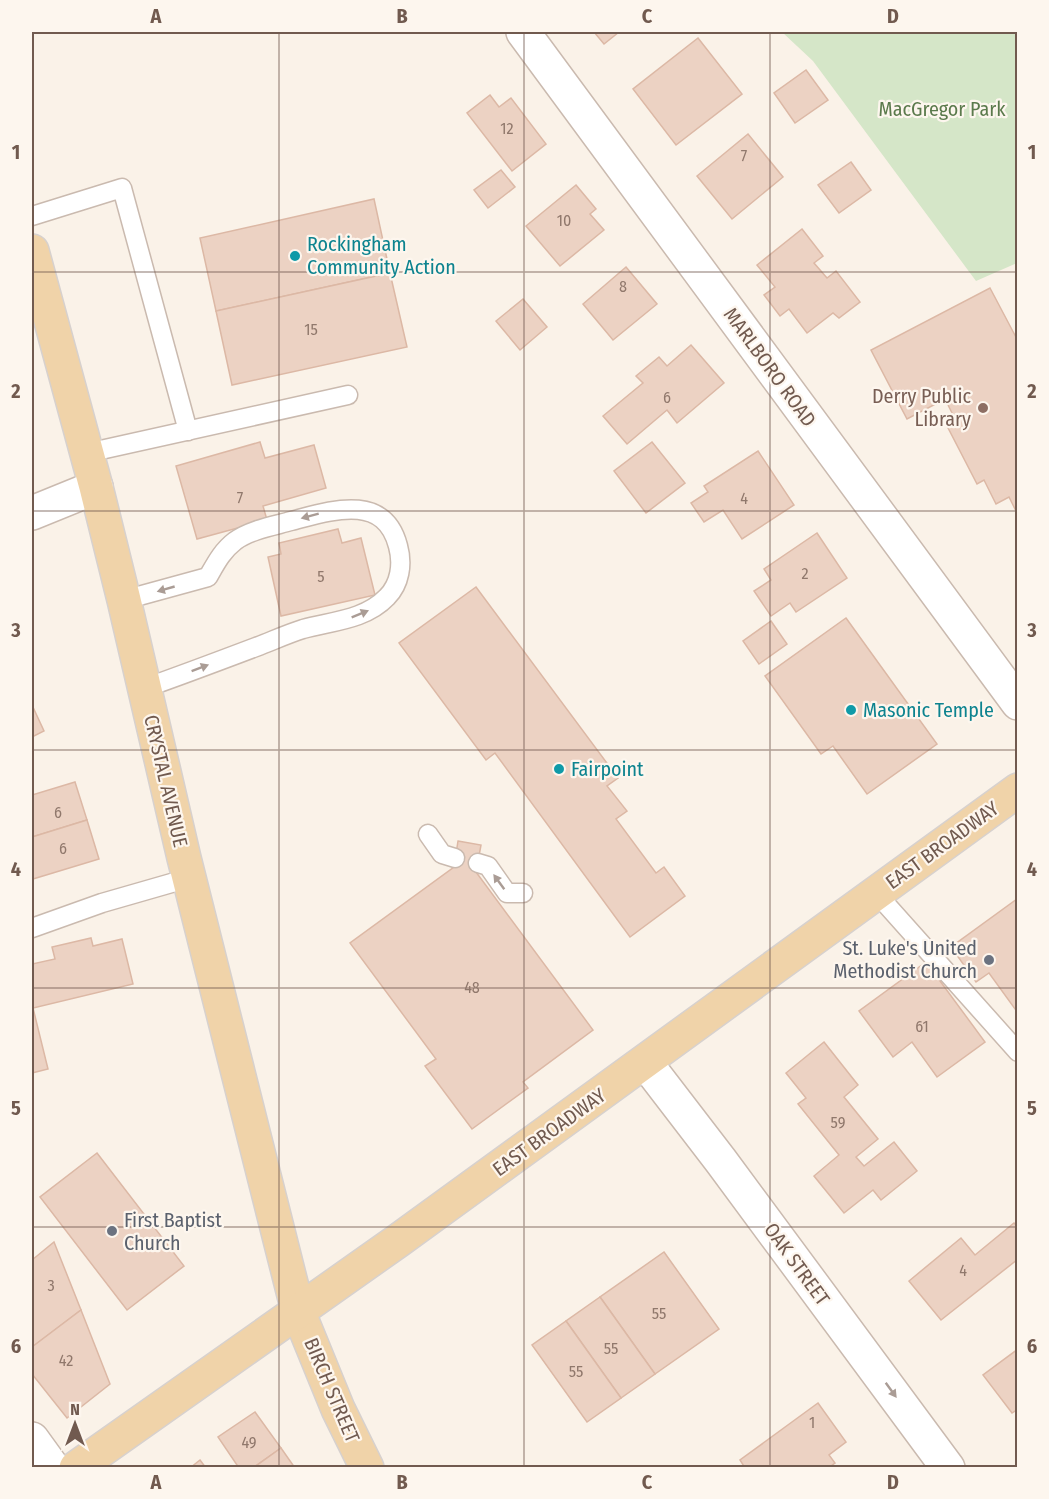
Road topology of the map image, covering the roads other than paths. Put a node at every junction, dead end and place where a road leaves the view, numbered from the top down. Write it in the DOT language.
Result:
graph roads {
  1 [pos="523,32"];
  2 [pos="32,216"];
  3 [pos="32,252"];
  4 [pos="348,395"];
  5 [pos="188,431"];
  6 [pos="87,453"];
  7 [pos="96,487"];
  8 [pos="32,513"];
  9 [pos="124,600"];
  10 [pos="145,688"];
  11 [pos="1017,703"];
  12 [pos="1017,790"];
  13 [pos="428,834"];
  14 [pos="455,858"];
  15 [pos="478,863"];
  16 [pos="189,878"];
  17 [pos="523,893"];
  18 [pos="876,893"];
  19 [pos="32,928"];
  20 [pos="1017,1052"];
  21 [pos="645,1062"];
  22 [pos="298,1311"];
  23 [pos="32,1439"];
  24 [pos="53,1467"];
  25 [pos="76,1467"];
  26 [pos="367,1467"];
  27 [pos="948,1467"];
  1 -- 11 [label="street, MARLBORO ROAD"];
  2 -- 5 [label="lane"];
  3 -- 6 [label="main road, CRYSTAL AVENUE"];
  4 -- 5 [label="lane"];
  5 -- 6 [label="lane"];
  6 -- 7 [label="main road, CRYSTAL AVENUE"];
  7 -- 8 [label="street"];
  7 -- 9 [label="main road, CRYSTAL AVENUE"];
  9 -- 10 [label="main road, CRYSTAL AVENUE"];
  10 -- 9 [label="lane, one-way"];
  10 -- 16 [label="main road, CRYSTAL AVENUE"];
  12 -- 18 [label="main road, EAST BROADWAY"];
  13 -- 14 [label="lane"];
  17 -- 15 [label="lane, one-way"];
  16 -- 19 [label="lane"];
  16 -- 22 [label="main road, CRYSTAL AVENUE"];
  18 -- 20 [label="lane"];
  18 -- 21 [label="main road, EAST BROADWAY"];
  21 -- 22 [label="main road, EAST BROADWAY"];
  21 -- 27 [label="street, OAK STREET, one-way"];
  22 -- 25 [label="main road, EAST BROADWAY"];
  22 -- 26 [label="main road, BIRCH STREET"];
  23 -- 24 [label="street"];
}
